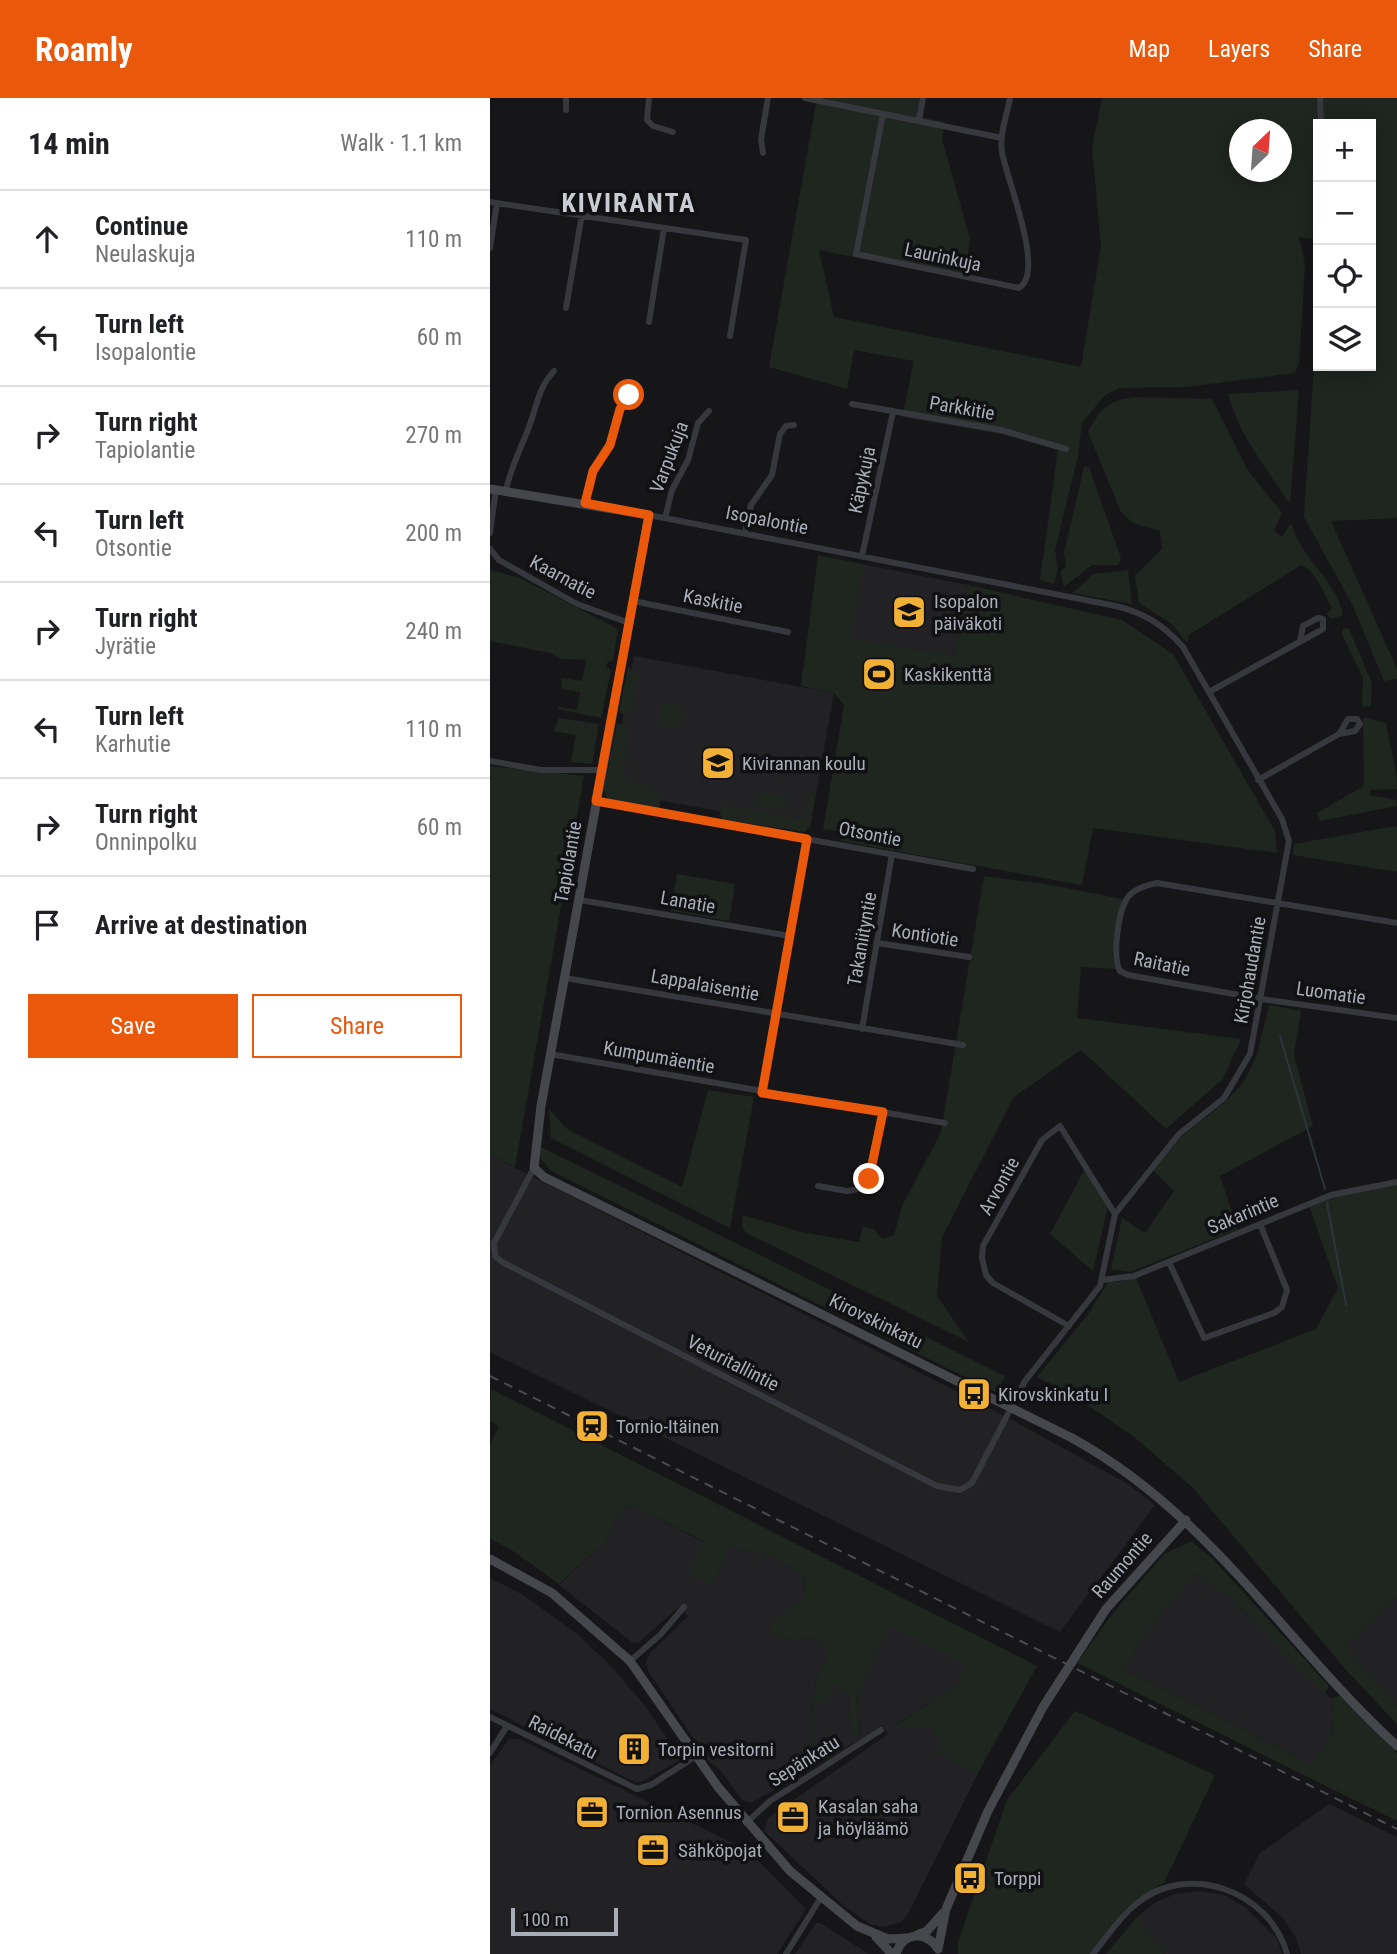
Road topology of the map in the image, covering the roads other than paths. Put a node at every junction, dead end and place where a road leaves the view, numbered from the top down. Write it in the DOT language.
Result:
graph roads {
  1 [pos="566,98"];
  2 [pos="649,98"];
  3 [pos="768,98"];
  4 [pos="805,98"];
  5 [pos="923,98"];
  6 [pos="1010,98"];
  7 [pos="1320,98"];
  8 [pos="566,110"];
  9 [pos="883,114"];
  10 [pos="1321,119"];
  11 [pos="919,120"];
  12 [pos="673,132"];
  13 [pos="1002,138"];
  14 [pos="763,153"];
  15 [pos="493,202"];
  16 [pos="582,215"];
  17 [pos="664,228"];
  18 [pos="490,248"];
  19 [pos="566,308"];
  20 [pos="649,322"];
  21 [pos="730,336"];
  22 [pos="554,371"];
  23 [pos="636,389"];
  24 [pos="852,404"];
  25 [pos="709,411"];
  26 [pos="893,412"];
  27 [pos="794,425"];
  28 [pos="1066,449"];
  29 [pos="493,489"];
  30 [pos="506,490"];
  31 [pos="585,503"];
  32 [pos="649,515"];
  33 [pos="665,518"];
  34 [pos="490,533"];
  35 [pos="745,533"];
  36 [pos="490,549"];
  37 [pos="862,556"];
  38 [pos="1037,591"];
  39 [pos="633,601"];
  40 [pos="629,623"];
  41 [pos="788,632"];
  42 [pos="1300,641"];
  43 [pos="1209,692"];
  44 [pos="1339,734"];
  45 [pos="490,761"];
  46 [pos="602,770"];
  47 [pos="1258,780"];
  48 [pos="596,801"];
  49 [pos="807,839"];
  50 [pos="892,854"];
  51 [pos="974,869"];
  52 [pos="580,900"];
  53 [pos="1278,905"];
  54 [pos="1397,923"];
  55 [pos="790,936"];
  56 [pos="877,943"];
  57 [pos="969,957"];
  58 [pos="565,978"];
  59 [pos="1261,999"];
  60 [pos="776,1013"];
  61 [pos="1397,1018"];
  62 [pos="862,1029"];
  63 [pos="963,1045"];
  64 [pos="550,1054"];
  65 [pos="762,1093"];
  66 [pos="883,1112"];
  67 [pos="944,1123"];
  68 [pos="536,1170"];
  69 [pos="1397,1182"];
  70 [pos="818,1186"];
  71 [pos="1115,1214"];
  72 [pos="1260,1224"];
  73 [pos="1169,1262"];
  74 [pos="1102,1280"];
  75 [pos="1069,1326"];
  76 [pos="1010,1406"];
  77 [pos="1186,1520"];
  78 [pos="490,1559"];
  79 [pos="684,1606"];
  80 [pos="630,1661"];
  81 [pos="490,1717"];
  82 [pos="507,1726"];
  83 [pos="881,1730"];
  84 [pos="1397,1746"];
  85 [pos="490,1753"];
  86 [pos="696,1756"];
  87 [pos="746,1823"];
  88 [pos="820,1899"];
  89 [pos="946,1909"];
  90 [pos="874,1936"];
  91 [pos="911,1937"];
  92 [pos="939,1951"];
  93 [pos="786,1954"];
  94 [pos="894,1954"];
  95 [pos="1093,1954"];
  96 [pos="1287,1954"];
  1 -- 8 [label="street"];
  2 -- 12 [label="street"];
  3 -- 14 [label="street"];
  4 -- 9 [label="street"];
  5 -- 11 [label="street"];
  6 -- 13 [label="street"];
  7 -- 10 [label="street"];
  9 -- 11 [label="street"];
  9 -- 13 [label="street, Laurinkuja"];
  11 -- 13 [label="street"];
  15 -- 16 [label="street"];
  15 -- 18 [label="street"];
  16 -- 17 [label="street"];
  16 -- 19 [label="street"];
  17 -- 20 [label="street"];
  17 -- 21 [label="street"];
  22 -- 30 [label="street"];
  23 -- 31 [label="street"];
  24 -- 26 [label="street, Parkkitie"];
  25 -- 33 [label="street, Varpukuja"];
  26 -- 28 [label="street, Parkkitie"];
  26 -- 37 [label="street, Käpykuja"];
  27 -- 35 [label="street"];
  29 -- 30 [label="street, Isopalontie"];
  29 -- 34 [label="street"];
  30 -- 31 [label="street, Isopalontie"];
  31 -- 32 [label="street, Isopalontie"];
  32 -- 33 [label="street, Isopalontie"];
  32 -- 39 [label="street, Tapiolantie"];
  33 -- 35 [label="street, Isopalontie"];
  35 -- 37 [label="street, Isopalontie"];
  36 -- 40 [label="street, Kaarnatie"];
  37 -- 38 [label="street, Isopalontie"];
  38 -- 43 [label="street, Kirjohaudantie"];
  39 -- 40 [label="street, Tapiolantie"];
  39 -- 41 [label="street, Kaskitie"];
  40 -- 46 [label="street, Tapiolantie"];
  42 -- 43 [label="street"];
  43 -- 47 [label="street, Kirjohaudantie"];
  44 -- 47 [label="street"];
  45 -- 46 [label="street"];
  46 -- 48 [label="street, Tapiolantie"];
  47 -- 53 [label="street, Kirjohaudantie"];
  48 -- 49 [label="street, Otsontie"];
  48 -- 52 [label="street, Tapiolantie"];
  49 -- 50 [label="street, Otsontie"];
  49 -- 55 [label="street"];
  50 -- 51 [label="street, Otsontie"];
  50 -- 56 [label="street, Takaniityntie"];
  52 -- 55 [label="street, Lanatie"];
  52 -- 58 [label="street, Tapiolantie"];
  53 -- 54 [label="street"];
  53 -- 59 [label="street, Kirjohaudantie"];
  53 -- 59 [label="street, Raitatie"];
  55 -- 60 [label="street"];
  56 -- 57 [label="street, Kontiotie"];
  56 -- 62 [label="street, Takaniityntie"];
  58 -- 60 [label="street, Lappalaisentie"];
  58 -- 64 [label="street, Tapiolantie"];
  59 -- 61 [label="street, Luomatie"];
  59 -- 71 [label="street, Kirjohaudantie"];
  60 -- 62 [label="street, Lappalaisentie"];
  60 -- 65 [label="street"];
  62 -- 63 [label="street, Lappalaisentie"];
  64 -- 65 [label="street, Kumpumäentie"];
  64 -- 68 [label="street, Tapiolantie"];
  65 -- 66 [label="street, Kumpumäentie"];
  66 -- 67 [label="street, Kumpumäentie"];
  66 -- 70 [label="street"];
  68 -- 76 [label="street, Kirovskinkatu"];
  68 -- 76 [label="street, Veturitallintie"];
  69 -- 72 [label="street, Sakarintie"];
  71 -- 74 [label="street, Kirjohaudantie"];
  71 -- 75 [label="street, Arvontie"];
  72 -- 73 [label="street, Sakarintie"];
  72 -- 73 [label="street"];
  73 -- 74 [label="street, Sakarintie"];
  74 -- 75 [label="street, Kirjohaudantie"];
  75 -- 76 [label="street, Kirjohaudantie"];
  76 -- 77 [label="street, Kirovskinkatu"];
  77 -- 84 [label="street"];
  77 -- 89 [label="street, Raumontie"];
  78 -- 80 [label="street"];
  79 -- 80 [label="street"];
  80 -- 86 [label="street"];
  81 -- 82 [label="street, Raidekatu"];
  82 -- 85 [label="street"];
  82 -- 86 [label="street, Raidekatu"];
  83 -- 87 [label="street, Sepänkatu"];
  86 -- 87 [label="street"];
  87 -- 88 [label="street"];
  88 -- 90 [label="street"];
  88 -- 93 [label="street"];
  89 -- 91 [label="street, Raumontie"];
  89 -- 92 [label="street, Raumontie"];
  90 -- 91 [label="street"];
  90 -- 94 [label="street"];
  91 -- 92 [label="street"];
  91 -- 94 [label="street, Raumontie"];
  95 -- 96 [label="street"];
}
